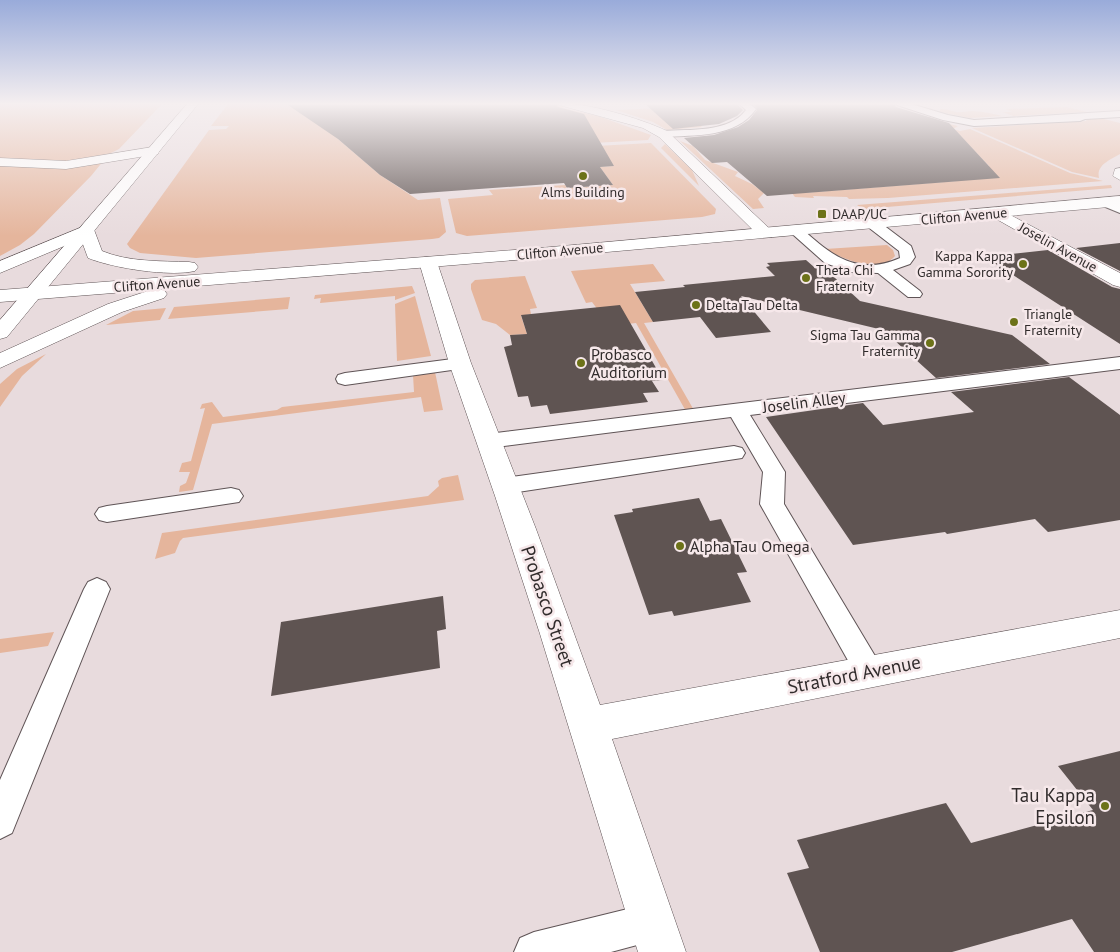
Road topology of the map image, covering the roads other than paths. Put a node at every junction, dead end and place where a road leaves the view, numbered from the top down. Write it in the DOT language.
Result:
graph roads {
  1 [pos="156,147"];
  2 [pos="677,147"];
  3 [pos="153,151"];
  4 [pos="0,162"];
  5 [pos="66,165"];
  6 [pos="138,170"];
  7 [pos="1116,204"];
  8 [pos="997,212"];
  9 [pos="873,224"];
  10 [pos="88,230"];
  11 [pos="796,231"];
  12 [pos="766,233"];
  13 [pos="428,262"];
  14 [pos="0,268"];
  15 [pos="346,268"];
  16 [pos="882,269"];
  17 [pos="227,279"];
  18 [pos="1120,281"];
  19 [pos="36,293"];
  20 [pos="914,294"];
  21 [pos="0,296"];
  22 [pos="0,333"];
  23 [pos="0,361"];
  24 [pos="1120,363"];
  25 [pos="460,364"];
  26 [pos="345,379"];
  27 [pos="737,410"];
  28 [pos="488,441"];
  29 [pos="734,453"];
  30 [pos="505,486"];
  31 [pos="231,496"];
  32 [pos="107,514"];
  33 [pos="97,588"];
  34 [pos="1120,624"];
  35 [pos="869,672"];
  36 [pos="588,725"];
  37 [pos="0,821"];
  38 [pos="657,937"];
  39 [pos="534,952"];
  1 -- 3 [label="main road"];
  2 -- 12 [label="main road"];
  3 -- 5 [label="main road"];
  3 -- 6 [label="main road"];
  4 -- 5 [label="main road"];
  5 -- 6 [label="main road"];
  6 -- 10 [label="main road"];
  7 -- 8 [label="main road, Clifton Avenue"];
  8 -- 9 [label="main road, Clifton Avenue"];
  8 -- 18 [label="main road, Joselin Avenue"];
  9 -- 11 [label="main road, Clifton Avenue"];
  9 -- 16 [label="lane"];
  10 -- 14 [label="main road"];
  10 -- 15 [label="main road"];
  10 -- 19 [label="main road"];
  11 -- 12 [label="main road, Clifton Avenue"];
  11 -- 16 [label="lane"];
  12 -- 13 [label="main road, Clifton Avenue"];
  13 -- 15 [label="main road, Clifton Avenue"];
  13 -- 25 [label="main road, Probasco Street"];
  15 -- 17 [label="main road, Clifton Avenue"];
  16 -- 20 [label="lane"];
  17 -- 19 [label="main road, Clifton Avenue"];
  17 -- 23 [label="main road"];
  19 -- 21 [label="main road, Clifton Avenue"];
  19 -- 22 [label="main road"];
  24 -- 27 [label="lane, Joselin Alley"];
  25 -- 26 [label="lane"];
  25 -- 28 [label="main road, Probasco Street"];
  27 -- 28 [label="lane, Joselin Alley"];
  27 -- 35 [label="lane"];
  28 -- 30 [label="main road, Probasco Street"];
  29 -- 30 [label="lane"];
  30 -- 36 [label="main road, Probasco Street"];
  31 -- 32 [label="lane"];
  33 -- 37 [label="lane"];
  34 -- 35 [label="main road, Stratford Avenue"];
  35 -- 36 [label="main road, Stratford Avenue"];
  36 -- 38 [label="main road, Probasco Street"];
  38 -- 39 [label="lane"];
}
